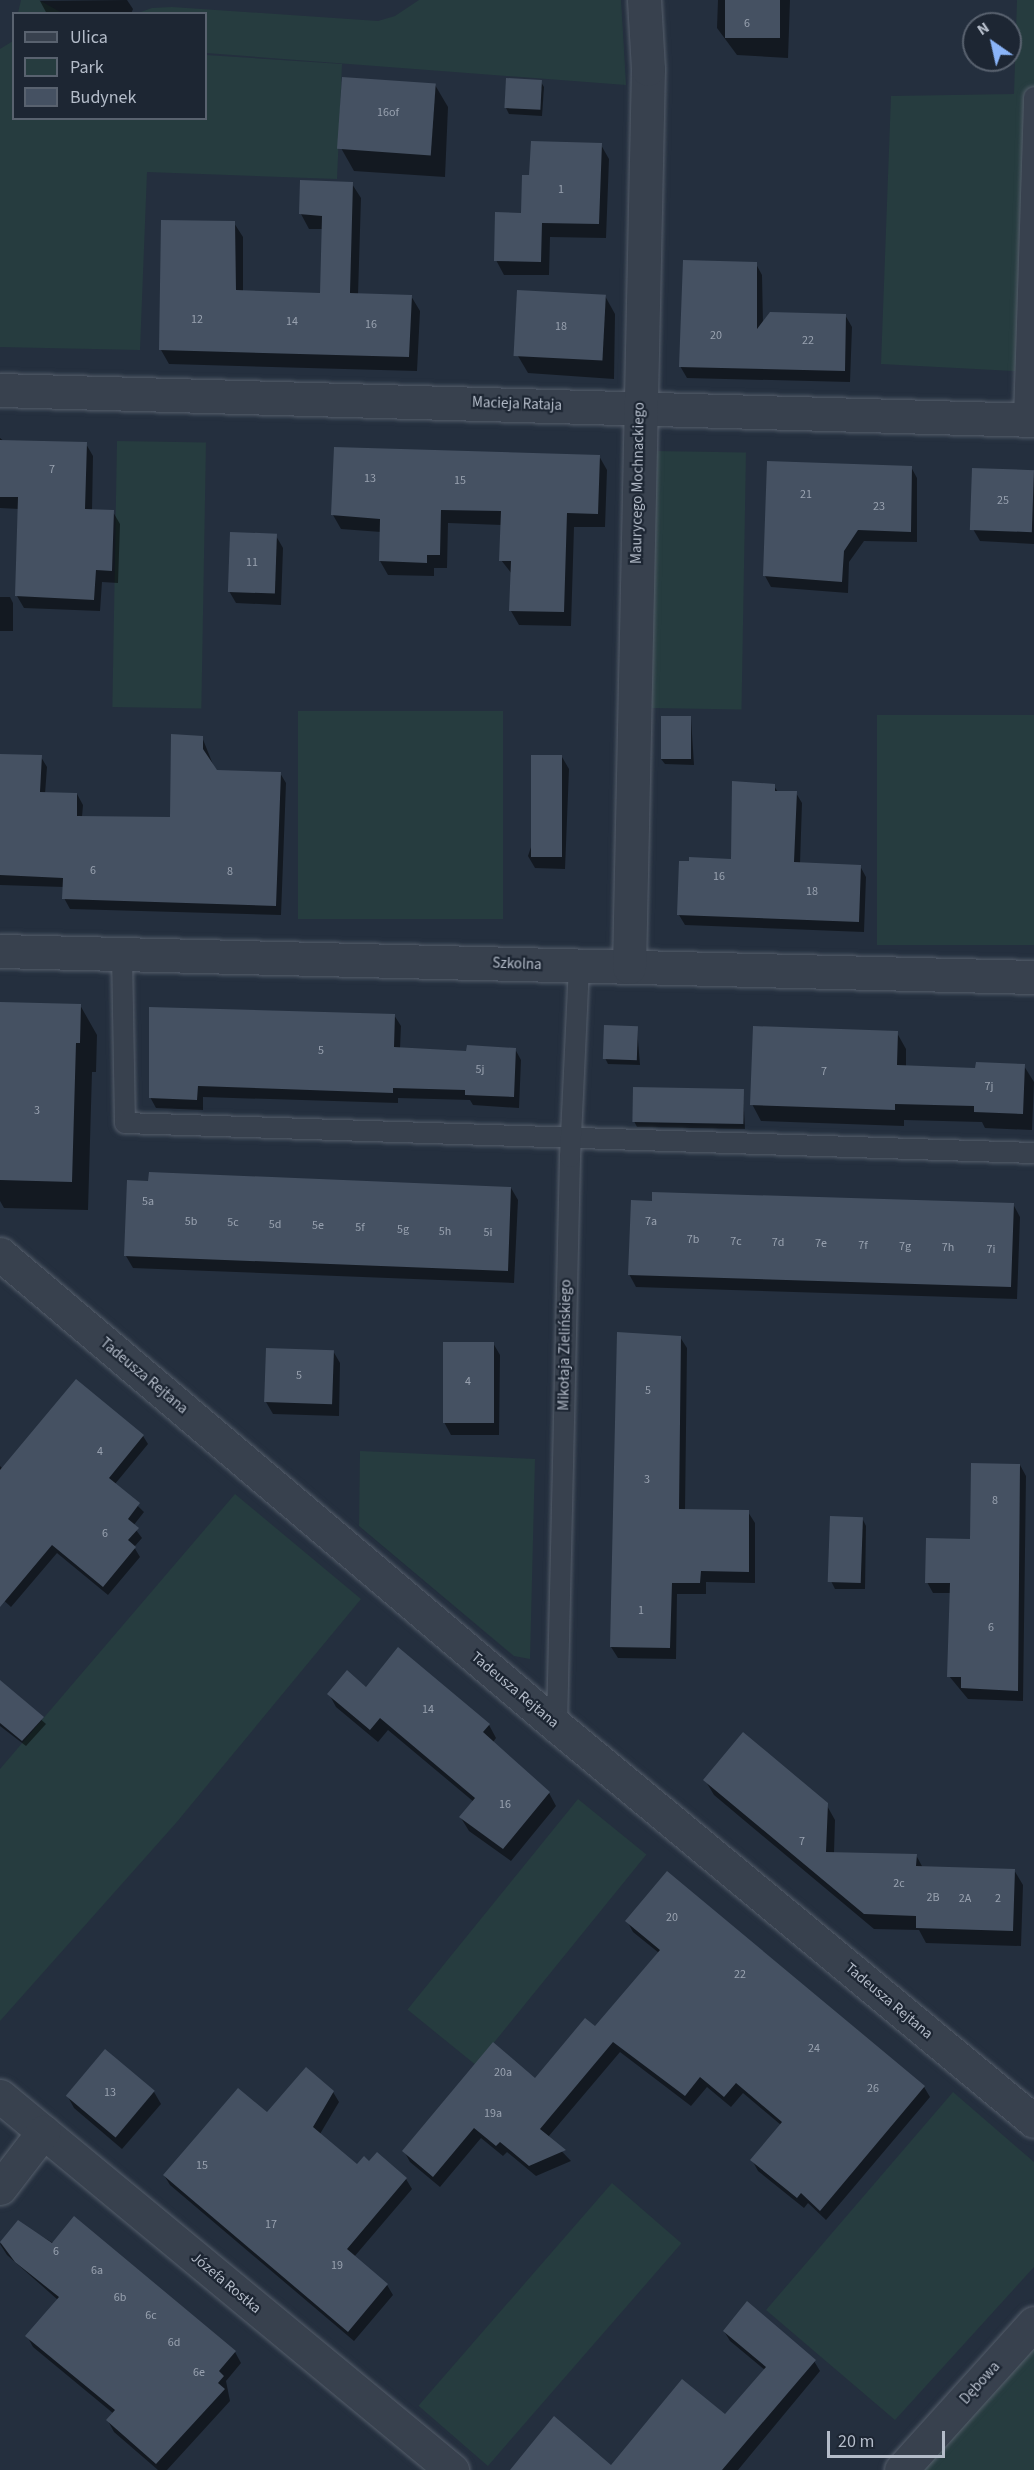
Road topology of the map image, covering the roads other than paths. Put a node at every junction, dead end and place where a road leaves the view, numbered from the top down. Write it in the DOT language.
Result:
graph roads {
  1 [pos="644,0"];
  2 [pos="1034,97"];
  3 [pos="0,390"];
  4 [pos="639,407"];
  5 [pos="1029,420"];
  6 [pos="0,951"];
  7 [pos="122,953"];
  8 [pos="579,965"];
  9 [pos="629,967"];
  10 [pos="1034,977"];
  11 [pos="570,1139"];
  12 [pos="1034,1153"];
  13 [pos="0,1254"];
  14 [pos="557,1726"];
  15 [pos="0,2096"];
  16 [pos="1034,2121"];
  17 [pos="43,2132"];
  18 [pos="0,2188"];
  19 [pos="1034,2323"];
  20 [pos="452,2470"];
  21 [pos="901,2470"];
  1 -- 4 [label="street, Maurycego Mochnackiego"];
  2 -- 5 [label="lane"];
  3 -- 4 [label="street, Macieja Rataja"];
  4 -- 5 [label="street, Macieja Rataja"];
  4 -- 9 [label="street, Maurycego Mochnackiego"];
  6 -- 7 [label="street, Szkolna"];
  7 -- 8 [label="street, Szkolna"];
  7 -- 11 [label="lane"];
  8 -- 9 [label="street, Szkolna"];
  8 -- 11 [label="lane, Mikołaja Zielińskiego"];
  9 -- 10 [label="street, Szkolna"];
  11 -- 12 [label="lane"];
  11 -- 14 [label="lane, Mikołaja Zielińskiego"];
  13 -- 14 [label="street, Tadeusza Rejtana"];
  14 -- 16 [label="street, Tadeusza Rejtana"];
  15 -- 17 [label="street, Józefa Rostka"];
  17 -- 18 [label="street"];
  17 -- 20 [label="street, Józefa Rostka"];
  19 -- 21 [label="street, Dębowa"];
}
